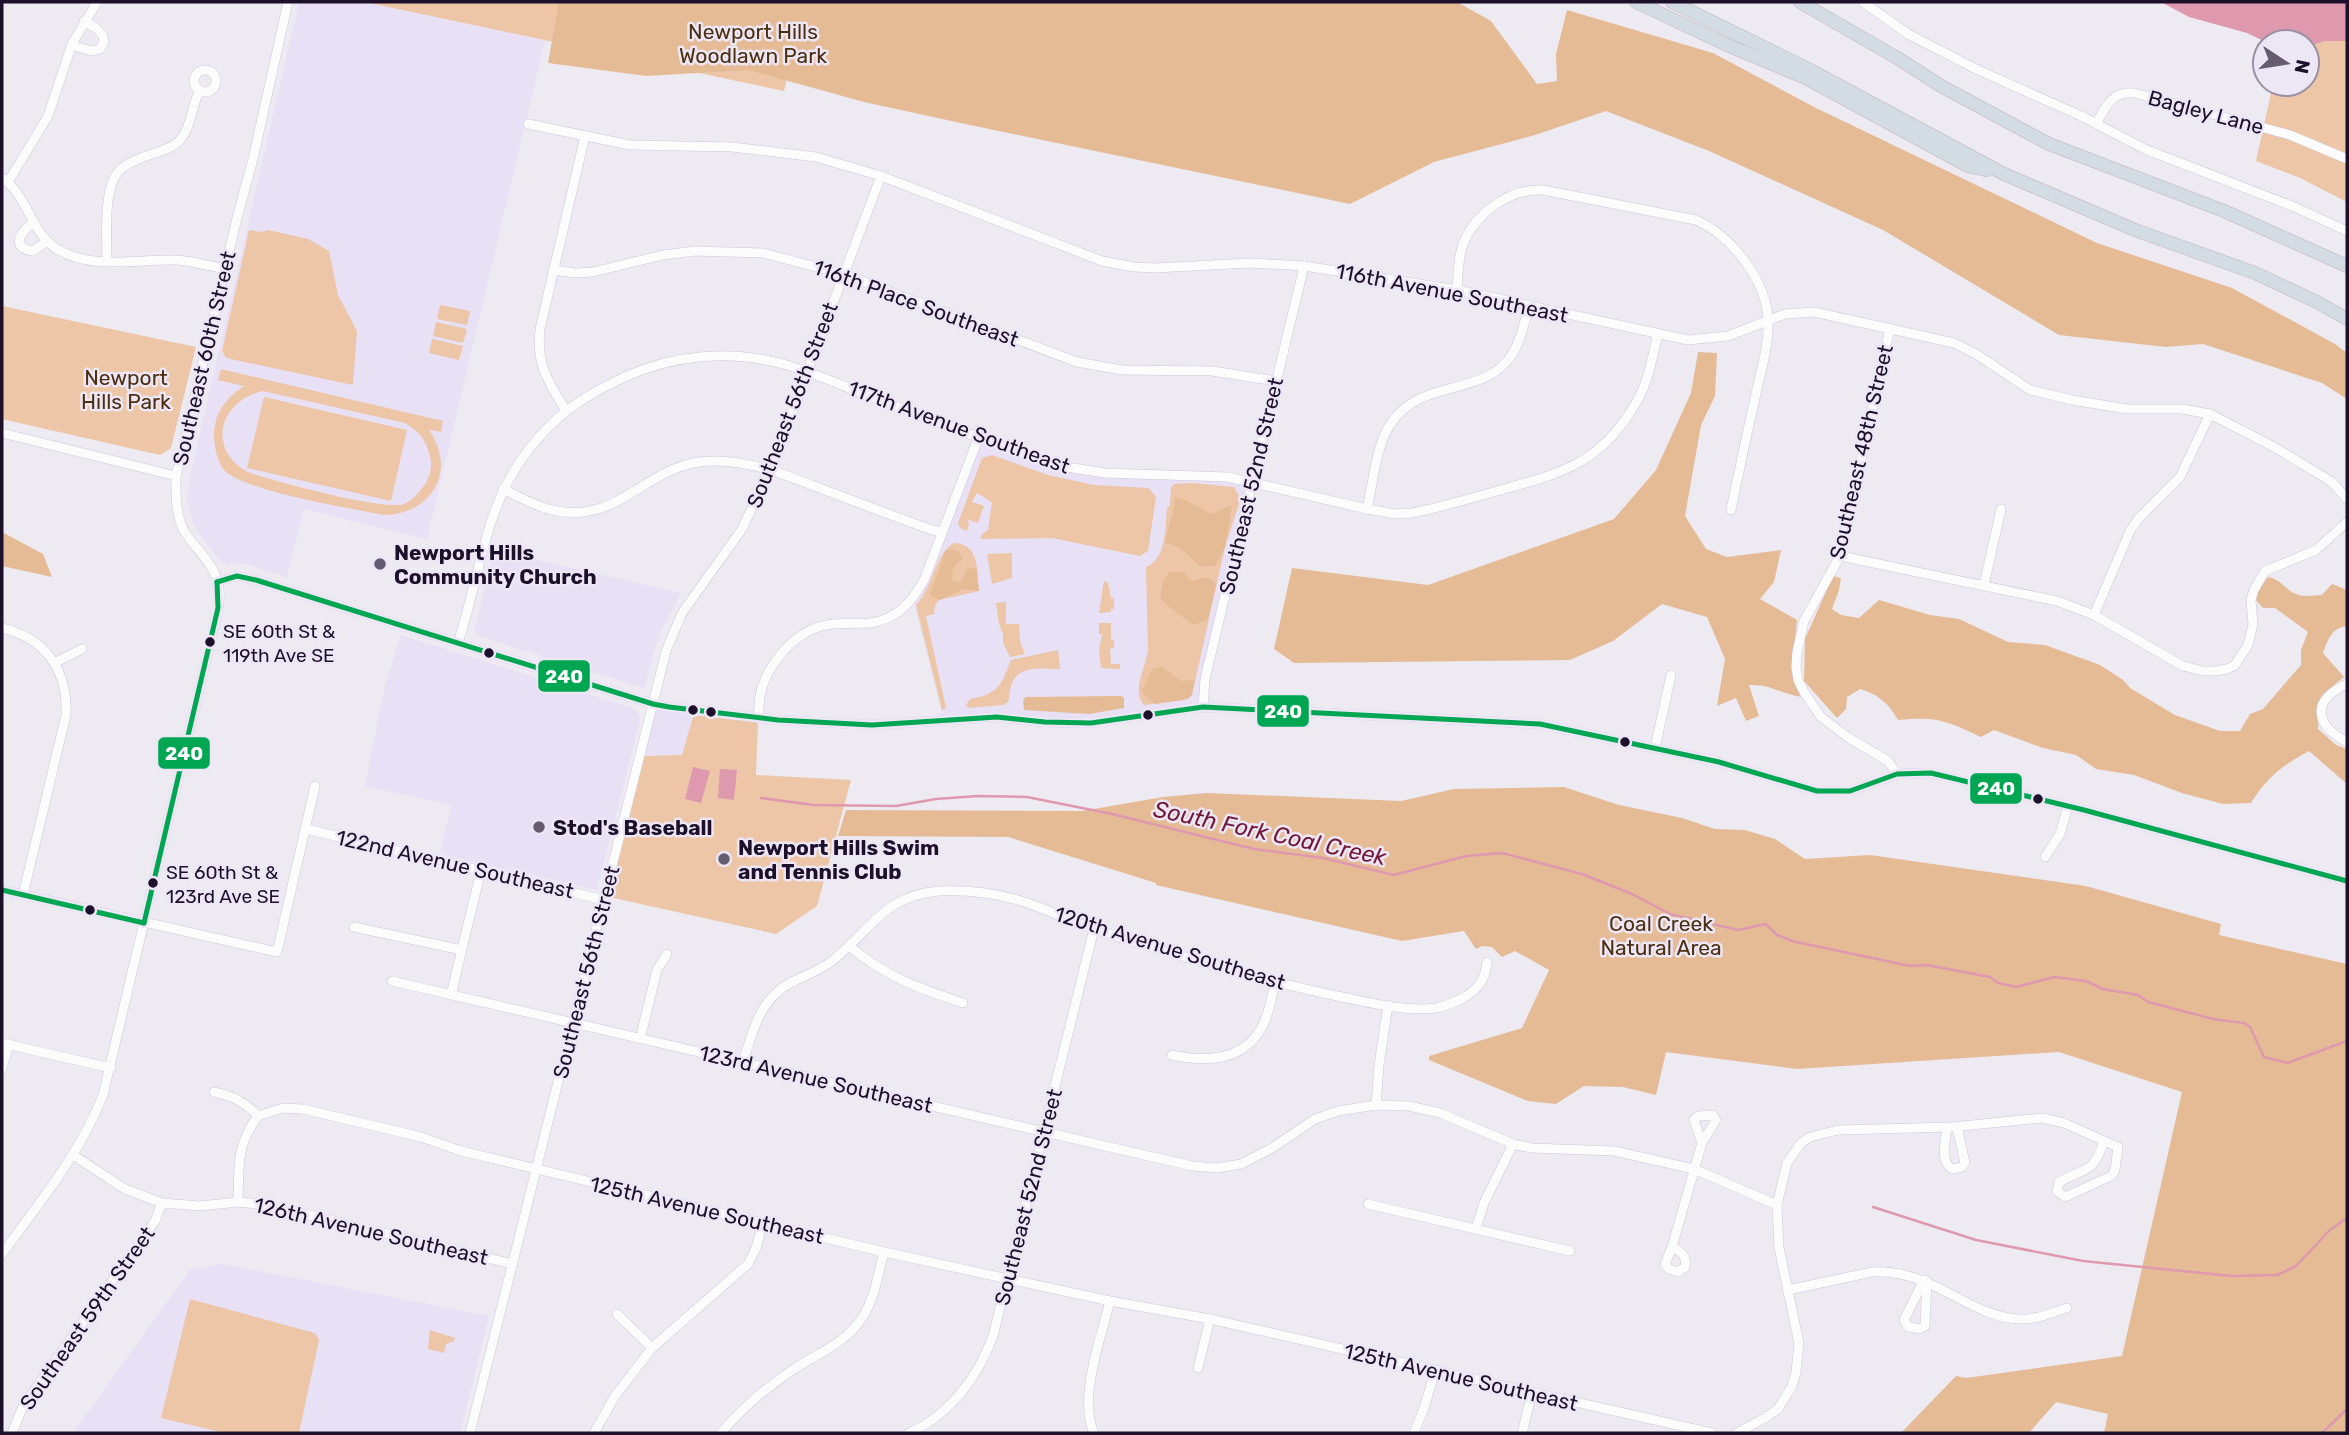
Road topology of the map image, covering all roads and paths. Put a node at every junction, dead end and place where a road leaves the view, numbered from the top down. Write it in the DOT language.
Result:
graph roads {
  1 [pos="97,2"];
  2 [pos="288,2"];
  3 [pos="1636,2"];
  4 [pos="1672,2"];
  5 [pos="1800,2"];
  6 [pos="1863,2"];
  7 [pos="84,22"];
  8 [pos="71,46"];
  9 [pos="200,90"];
  10 [pos="527,124"];
  11 [pos="2096,124"];
  12 [pos="585,136"];
  13 [pos="2347,159"];
  14 [pos="2004,174"];
  15 [pos="881,176"];
  16 [pos="5,180"];
  17 [pos="34,222"];
  18 [pos="2347,231"];
  19 [pos="47,241"];
  20 [pos="107,261"];
  21 [pos="1304,266"];
  22 [pos="2347,266"];
  23 [pos="225,270"];
  24 [pos="553,270"];
  25 [pos="843,274"];
  26 [pos="1457,290"];
  27 [pos="1529,306"];
  28 [pos="1768,319"];
  29 [pos="2347,319"];
  30 [pos="1891,328"];
  31 [pos="1658,334"];
  32 [pos="806,372"];
  33 [pos="1276,381"];
  34 [pos="566,411"];
  35 [pos="2210,414"];
  36 [pos="2,433"];
  37 [pos="979,436"];
  38 [pos="770,470"];
  39 [pos="176,476"];
  40 [pos="1252,482"];
  41 [pos="503,489"];
  42 [pos="2347,499"];
  43 [pos="1367,509"];
  44 [pos="2001,509"];
  45 [pos="1731,510"];
  46 [pos="2347,522"];
  47 [pos="942,532"];
  48 [pos="1840,556"];
  49 [pos="217,582"];
  50 [pos="1984,584"];
  51 [pos="2094,615"];
  52 [pos="2,628"];
  53 [pos="458,643"];
  54 [pos="82,649"];
  55 [pos="56,662"];
  56 [pos="1671,676"];
  57 [pos="2347,684"];
  58 [pos="653,704"];
  59 [pos="1203,707"];
  60 [pos="758,718"];
  61 [pos="2347,742"];
  62 [pos="1655,748"];
  63 [pos="1897,774"];
  64 [pos="315,786"];
  65 [pos="2068,806"];
  66 [pos="306,829"];
  67 [pos="2045,858"];
  68 [pos="481,870"];
  69 [pos="2347,881"];
  70 [pos="2,890"];
  71 [pos="23,895"];
  72 [pos="604,900"];
  73 [pos="145,923"];
  74 [pos="354,927"];
  75 [pos="1094,929"];
  76 [pos="849,946"];
  77 [pos="462,950"];
  78 [pos="667,954"];
  79 [pos="1487,962"];
  80 [pos="392,981"];
  81 [pos="1275,983"];
  82 [pos="452,995"];
  83 [pos="963,1003"];
  84 [pos="1388,1005"];
  85 [pos="572,1024"];
  86 [pos="640,1039"];
  87 [pos="6,1044"];
  88 [pos="1172,1055"];
  89 [pos="743,1062"];
  90 [pos="111,1068"];
  91 [pos="2,1069"];
  92 [pos="214,1092"];
  93 [pos="1376,1105"];
  94 [pos="258,1116"];
  95 [pos="1044,1131"];
  96 [pos="2104,1141"];
  97 [pos="1702,1143"];
  98 [pos="1513,1144"];
  99 [pos="73,1155"];
  100 [pos="536,1169"];
  101 [pos="1694,1169"];
  102 [pos="238,1202"];
  103 [pos="162,1203"];
  104 [pos="1368,1204"];
  105 [pos="1777,1205"];
  106 [pos="763,1224"];
  107 [pos="1476,1228"];
  108 [pos="1672,1247"];
  109 [pos="1570,1251"];
  110 [pos="884,1252"];
  111 [pos="2,1254"];
  112 [pos="513,1264"];
  113 [pos="1008,1279"];
  114 [pos="1926,1281"];
  115 [pos="1788,1290"];
  116 [pos="1110,1301"];
  117 [pos="2067,1308"];
  118 [pos="617,1314"];
  119 [pos="1210,1319"];
  120 [pos="652,1348"];
  121 [pos="1198,1368"];
  122 [pos="1435,1371"];
  123 [pos="1532,1393"];
  124 [pos="12,1433"];
  125 [pos="470,1433"];
  126 [pos="594,1433"];
  127 [pos="722,1433"];
  128 [pos="909,1433"];
  129 [pos="1094,1433"];
  130 [pos="1414,1433"];
  131 [pos="1521,1433"];
  132 [pos="1712,1433"];
  133 [pos="1737,1433"];
  1 -- 7 [label="street"];
  2 -- 23 [label="street, Southeast 60th Street"];
  3 -- 14 [label="highway"];
  4 -- 14 [label="highway"];
  5 -- 22 [label="highway"];
  6 -- 11 [label="street"];
  7 -- 8 [label="street"];
  7 -- 8 [label="street"];
  8 -- 16 [label="street"];
  9 -- 20 [label="street"];
  10 -- 12 [label="street, 116th Avenue Southeast"];
  11 -- 13 [label="street, Bagley Lane"];
  11 -- 18 [label="street"];
  12 -- 15 [label="street, 116th Avenue Southeast"];
  12 -- 24 [label="street"];
  14 -- 29 [label="highway"];
  15 -- 21 [label="street, 116th Avenue Southeast"];
  15 -- 25 [label="street, Southeast 56th Street"];
  16 -- 17 [label="street"];
  17 -- 19 [label="street"];
  17 -- 19 [label="street"];
  19 -- 20 [label="street"];
  20 -- 23 [label="street"];
  21 -- 26 [label="street, 116th Avenue Southeast"];
  21 -- 33 [label="street, Southeast 52nd Street"];
  23 -- 39 [label="street, Southeast 60th Street"];
  24 -- 25 [label="street, 116th Place Southeast"];
  24 -- 34 [label="street"];
  25 -- 32 [label="street, Southeast 56th Street"];
  25 -- 33 [label="street, 116th Place Southeast"];
  26 -- 27 [label="street, 116th Avenue Southeast"];
  26 -- 28 [label="street"];
  27 -- 31 [label="street, 116th Avenue Southeast"];
  27 -- 43 [label="street"];
  28 -- 30 [label="street, 116th Avenue Southeast"];
  28 -- 31 [label="street, 116th Avenue Southeast"];
  28 -- 45 [label="street"];
  30 -- 35 [label="street, 116th Avenue Southeast"];
  30 -- 48 [label="street, Southeast 48th Street"];
  31 -- 43 [label="street, 117th Avenue Southeast"];
  32 -- 34 [label="street, 117th Avenue Southeast"];
  32 -- 37 [label="street, 117th Avenue Southeast"];
  32 -- 38 [label="street, Southeast 56th Street"];
  33 -- 40 [label="street, Southeast 52nd Street"];
  34 -- 41 [label="street, 117th Avenue Southeast"];
  35 -- 42 [label="street, 116th Avenue Southeast"];
  35 -- 51 [label="street"];
  36 -- 39 [label="street"];
  37 -- 40 [label="street, 117th Avenue Southeast"];
  37 -- 47 [label="street"];
  38 -- 41 [label="street"];
  38 -- 47 [label="street"];
  38 -- 58 [label="street, Southeast 56th Street"];
  39 -- 49 [label="street, Southeast 60th Street"];
  40 -- 43 [label="street, 117th Avenue Southeast"];
  40 -- 59 [label="street, Southeast 52nd Street"];
  41 -- 53 [label="street, 117th Avenue Southeast"];
  44 -- 50 [label="street"];
  46 -- 51 [label="street"];
  47 -- 60 [label="street"];
  48 -- 50 [label="street"];
  48 -- 63 [label="street, Southeast 48th Street"];
  49 -- 53 [label="street"];
  49 -- 73 [label="street, Southeast 60th Street"];
  50 -- 51 [label="street"];
  52 -- 55 [label="street"];
  53 -- 58 [label="street"];
  54 -- 55 [label="street"];
  55 -- 71 [label="street"];
  56 -- 62 [label="street"];
  57 -- 61 [label="street"];
  58 -- 60 [label="street"];
  58 -- 72 [label="street, Southeast 56th Street"];
  59 -- 60 [label="street"];
  59 -- 62 [label="street"];
  62 -- 63 [label="street"];
  63 -- 65 [label="street"];
  64 -- 66 [label="street"];
  65 -- 67 [label="street"];
  65 -- 69 [label="street"];
  66 -- 68 [label="street, 122nd Avenue Southeast"];
  66 -- 73 [label="street"];
  68 -- 72 [label="street, 122nd Avenue Southeast"];
  68 -- 77 [label="street"];
  70 -- 71 [label="street"];
  71 -- 73 [label="street"];
  72 -- 85 [label="street, Southeast 56th Street"];
  73 -- 90 [label="street, Southeast 60th Street"];
  74 -- 77 [label="street"];
  75 -- 76 [label="street, 120th Avenue Southeast"];
  75 -- 81 [label="street, 120th Avenue Southeast"];
  75 -- 95 [label="street, Southeast 52nd Street"];
  76 -- 83 [label="street"];
  76 -- 89 [label="street, 120th Avenue Southeast"];
  77 -- 82 [label="street"];
  78 -- 86 [label="street"];
  79 -- 84 [label="street, 120th Avenue Southeast"];
  80 -- 82 [label="street, 123rd Avenue Southeast"];
  81 -- 84 [label="street, 120th Avenue Southeast"];
  81 -- 88 [label="street"];
  82 -- 85 [label="street, 123rd Avenue Southeast"];
  84 -- 93 [label="street"];
  85 -- 86 [label="street, 123rd Avenue Southeast"];
  85 -- 100 [label="street, Southeast 56th Street"];
  86 -- 89 [label="street, 123rd Avenue Southeast"];
  87 -- 90 [label="street"];
  87 -- 91 [label="street"];
  89 -- 95 [label="street, 123rd Avenue Southeast"];
  90 -- 99 [label="street, Southeast 60th Street"];
  92 -- 94 [label="street"];
  93 -- 95 [label="street, 123rd Avenue Southeast"];
  93 -- 98 [label="street"];
  94 -- 100 [label="street, 125th Avenue Southeast"];
  94 -- 102 [label="street"];
  95 -- 113 [label="street, Southeast 52nd Street"];
  96 -- 96 [label="street"];
  96 -- 105 [label="street"];
  97 -- 101 [label="street"];
  98 -- 101 [label="street"];
  98 -- 107 [label="street"];
  99 -- 103 [label="street, 126th Avenue Southeast"];
  99 -- 111 [label="street, Southeast 60th Street"];
  100 -- 106 [label="street, 125th Avenue Southeast"];
  100 -- 112 [label="street, Southeast 56th Street"];
  101 -- 105 [label="street"];
  101 -- 108 [label="street"];
  102 -- 103 [label="street, 126th Avenue Southeast"];
  102 -- 112 [label="street, 126th Avenue Southeast"];
  103 -- 124 [label="street, Southeast 59th Street"];
  104 -- 107 [label="street"];
  105 -- 115 [label="street"];
  106 -- 110 [label="street, 125th Avenue Southeast"];
  106 -- 120 [label="street"];
  107 -- 109 [label="street"];
  110 -- 113 [label="street, 125th Avenue Southeast"];
  110 -- 127 [label="street"];
  112 -- 125 [label="street, Southeast 56th Street"];
  113 -- 116 [label="street, 125th Avenue Southeast"];
  113 -- 128 [label="street, Southeast 52nd Street"];
  114 -- 114 [label="street"];
  114 -- 115 [label="street"];
  114 -- 117 [label="street"];
  115 -- 133 [label="street"];
  116 -- 119 [label="street, 125th Avenue Southeast"];
  116 -- 129 [label="street"];
  118 -- 120 [label="street"];
  119 -- 121 [label="street"];
  119 -- 122 [label="street, 125th Avenue Southeast"];
  120 -- 126 [label="street"];
  122 -- 123 [label="street, 125th Avenue Southeast"];
  122 -- 130 [label="street"];
  123 -- 131 [label="street"];
  123 -- 132 [label="street, 125th Avenue Southeast"];
}
